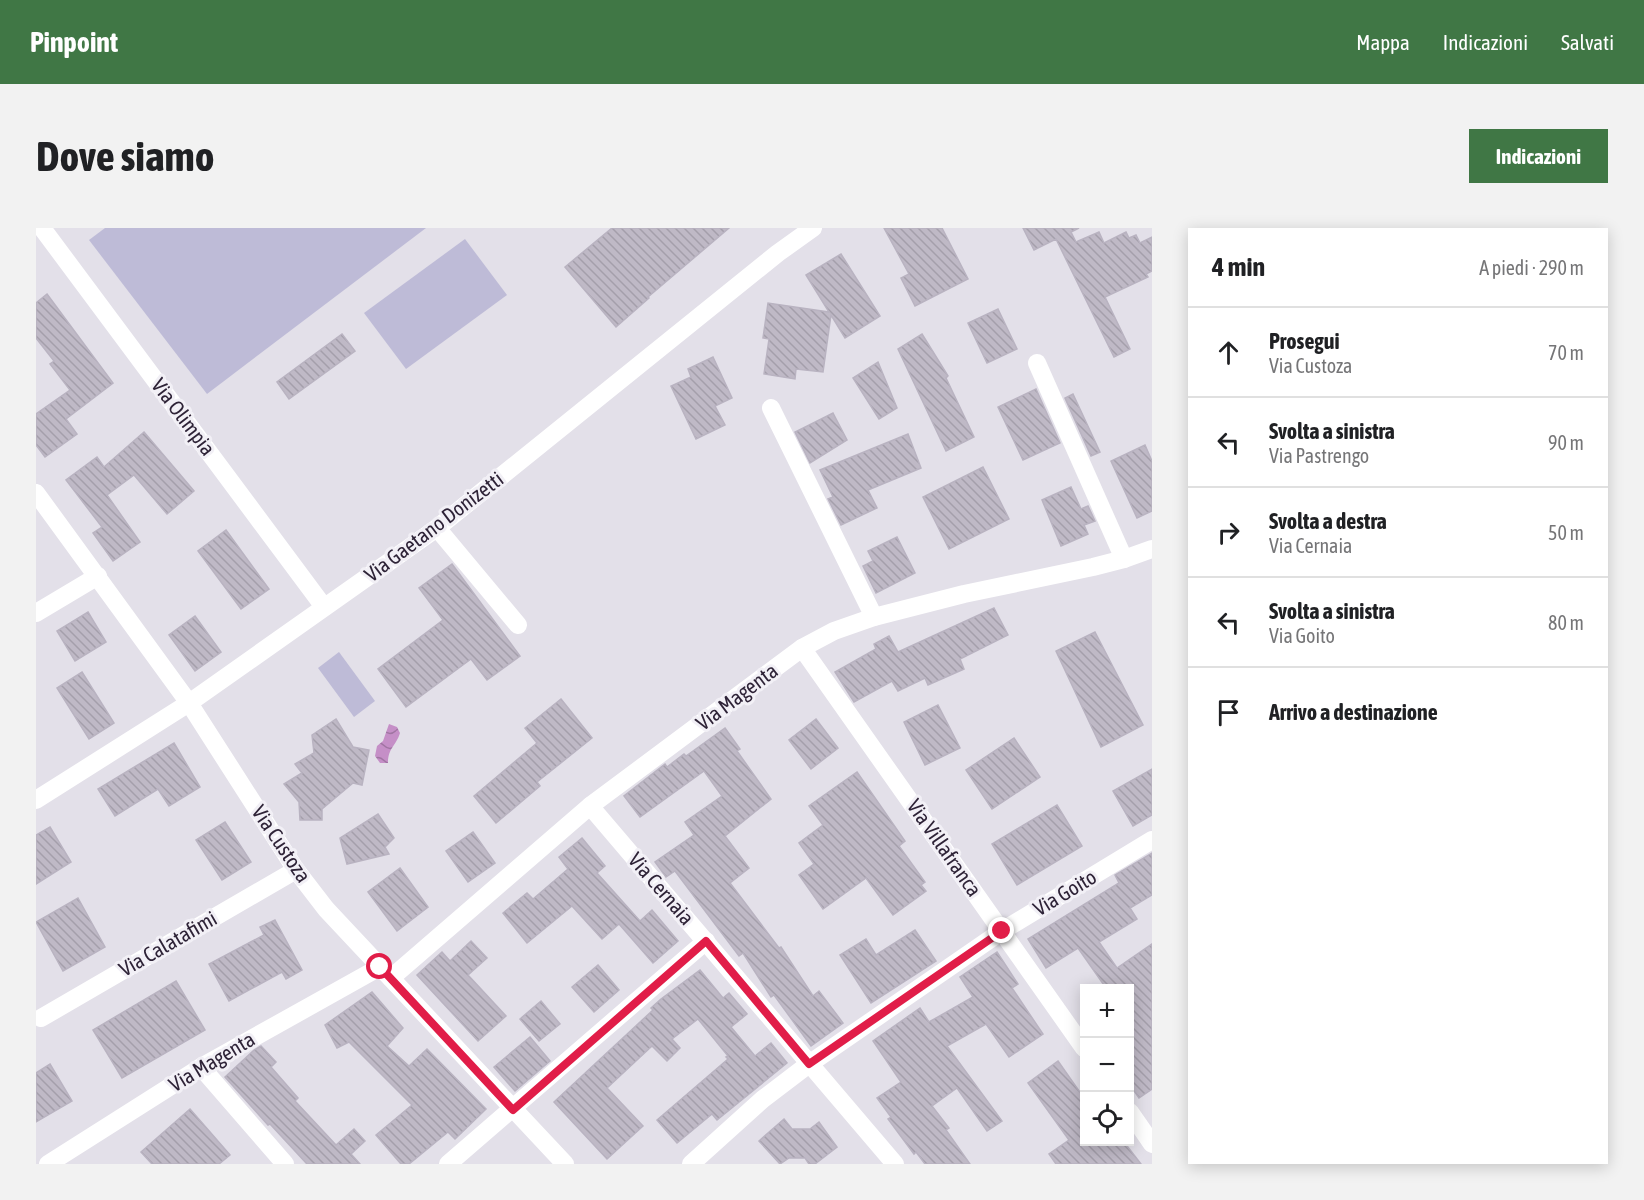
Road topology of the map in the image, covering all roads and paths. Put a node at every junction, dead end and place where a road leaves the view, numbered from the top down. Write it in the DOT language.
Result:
graph roads {
  1 [pos="42,228"];
  2 [pos="813,228"];
  3 [pos="1037,363"];
  4 [pos="771,408"];
  5 [pos="36,493"];
  6 [pos="437,528"];
  7 [pos="1152,549"];
  8 [pos="1124,560"];
  9 [pos="98,576"];
  10 [pos="324,607"];
  11 [pos="36,613"];
  12 [pos="873,617"];
  13 [pos="518,625"];
  14 [pos="802,648"];
  15 [pos="189,704"];
  16 [pos="36,800"];
  17 [pos="590,806"];
  18 [pos="1152,840"];
  19 [pos="296,870"];
  20 [pos="1002,931"];
  21 [pos="706,941"];
  22 [pos="386,972"];
  23 [pos="40,1018"];
  24 [pos="1080,1042"];
  25 [pos="809,1064"];
  26 [pos="201,1067"];
  27 [pos="513,1110"];
  28 [pos="1134,1118"];
  29 [pos="1152,1144"];
  30 [pos="48,1164"];
  31 [pos="285,1164"];
  32 [pos="448,1164"];
  33 [pos="565,1164"];
  34 [pos="691,1164"];
  35 [pos="895,1164"];
  1 -- 10 [label="street, Via Olimpia"];
  2 -- 6 [label="street, Via Gaetano Donizetti"];
  3 -- 8 [label="street"];
  4 -- 12 [label="street"];
  5 -- 9 [label="street, Via Custoza"];
  6 -- 10 [label="street, Via Gaetano Donizetti"];
  6 -- 13 [label="street"];
  7 -- 8 [label="street, Via Magenta"];
  8 -- 12 [label="street, Via Magenta"];
  9 -- 11 [label="street"];
  9 -- 15 [label="street, Via Custoza"];
  10 -- 15 [label="street, Via Gaetano Donizetti"];
  12 -- 14 [label="street, Via Magenta"];
  14 -- 17 [label="street, Via Magenta"];
  14 -- 20 [label="street, Via Villafranca"];
  15 -- 16 [label="street, Via Gaetano Donizetti"];
  15 -- 19 [label="street, Via Custoza"];
  17 -- 21 [label="street, Via Cernaia"];
  17 -- 22 [label="street, Via Magenta"];
  18 -- 20 [label="street, Via Goito"];
  19 -- 22 [label="street, Via Custoza"];
  19 -- 23 [label="street, Via Calatafimi"];
  20 -- 24 [label="street, Via Villafranca"];
  20 -- 25 [label="street, Via Goito"];
  21 -- 25 [label="street, Via Cernaia"];
  21 -- 27 [label="street"];
  22 -- 26 [label="street, Via Magenta"];
  22 -- 27 [label="street, Via Custoza"];
  25 -- 34 [label="street, Via Goito"];
  25 -- 35 [label="street, Via Cernaia"];
  26 -- 30 [label="street, Via Magenta"];
  26 -- 31 [label="street"];
  27 -- 32 [label="street"];
  27 -- 33 [label="street, Via Custoza"];
  28 -- 29 [label="street"];
}
